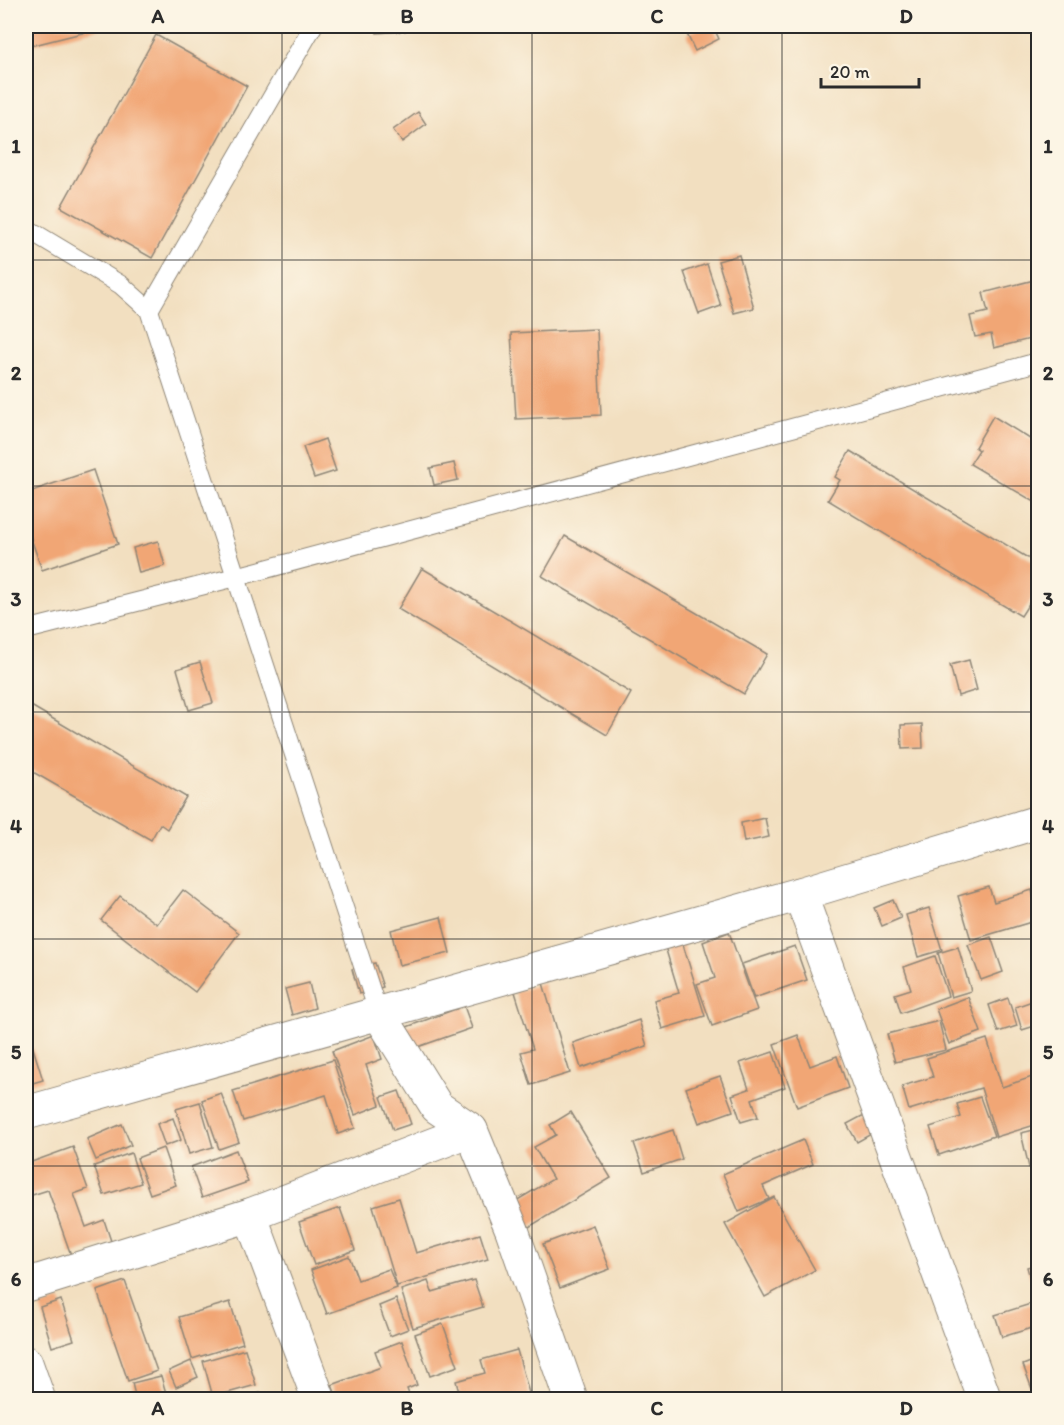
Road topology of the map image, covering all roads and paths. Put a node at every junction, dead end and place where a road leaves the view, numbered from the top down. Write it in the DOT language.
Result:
graph roads {
  1 [pos="313,26"];
  2 [pos="26,228"];
  3 [pos="149,310"];
  4 [pos="1038,362"];
  5 [pos="236,578"];
  6 [pos="26,630"];
  7 [pos="1036,833"];
  8 [pos="800,894"];
  9 [pos="378,1012"];
  10 [pos="26,1113"];
  11 [pos="471,1130"];
  12 [pos="250,1215"];
  13 [pos="26,1285"];
  14 [pos="319,1400"];
  15 [pos="572,1400"];
  16 [pos="985,1400"];
  1 -- 3 [label="lane"];
  2 -- 3 [label="lane"];
  3 -- 5 [label="lane"];
  4 -- 5 [label="lane"];
  5 -- 6 [label="lane"];
  5 -- 9 [label="lane"];
  7 -- 8 [label="street"];
  8 -- 9 [label="street"];
  8 -- 16 [label="street"];
  9 -- 10 [label="street"];
  9 -- 11 [label="street"];
  11 -- 12 [label="street"];
  11 -- 15 [label="street"];
  12 -- 13 [label="street"];
  12 -- 14 [label="street"];
}
